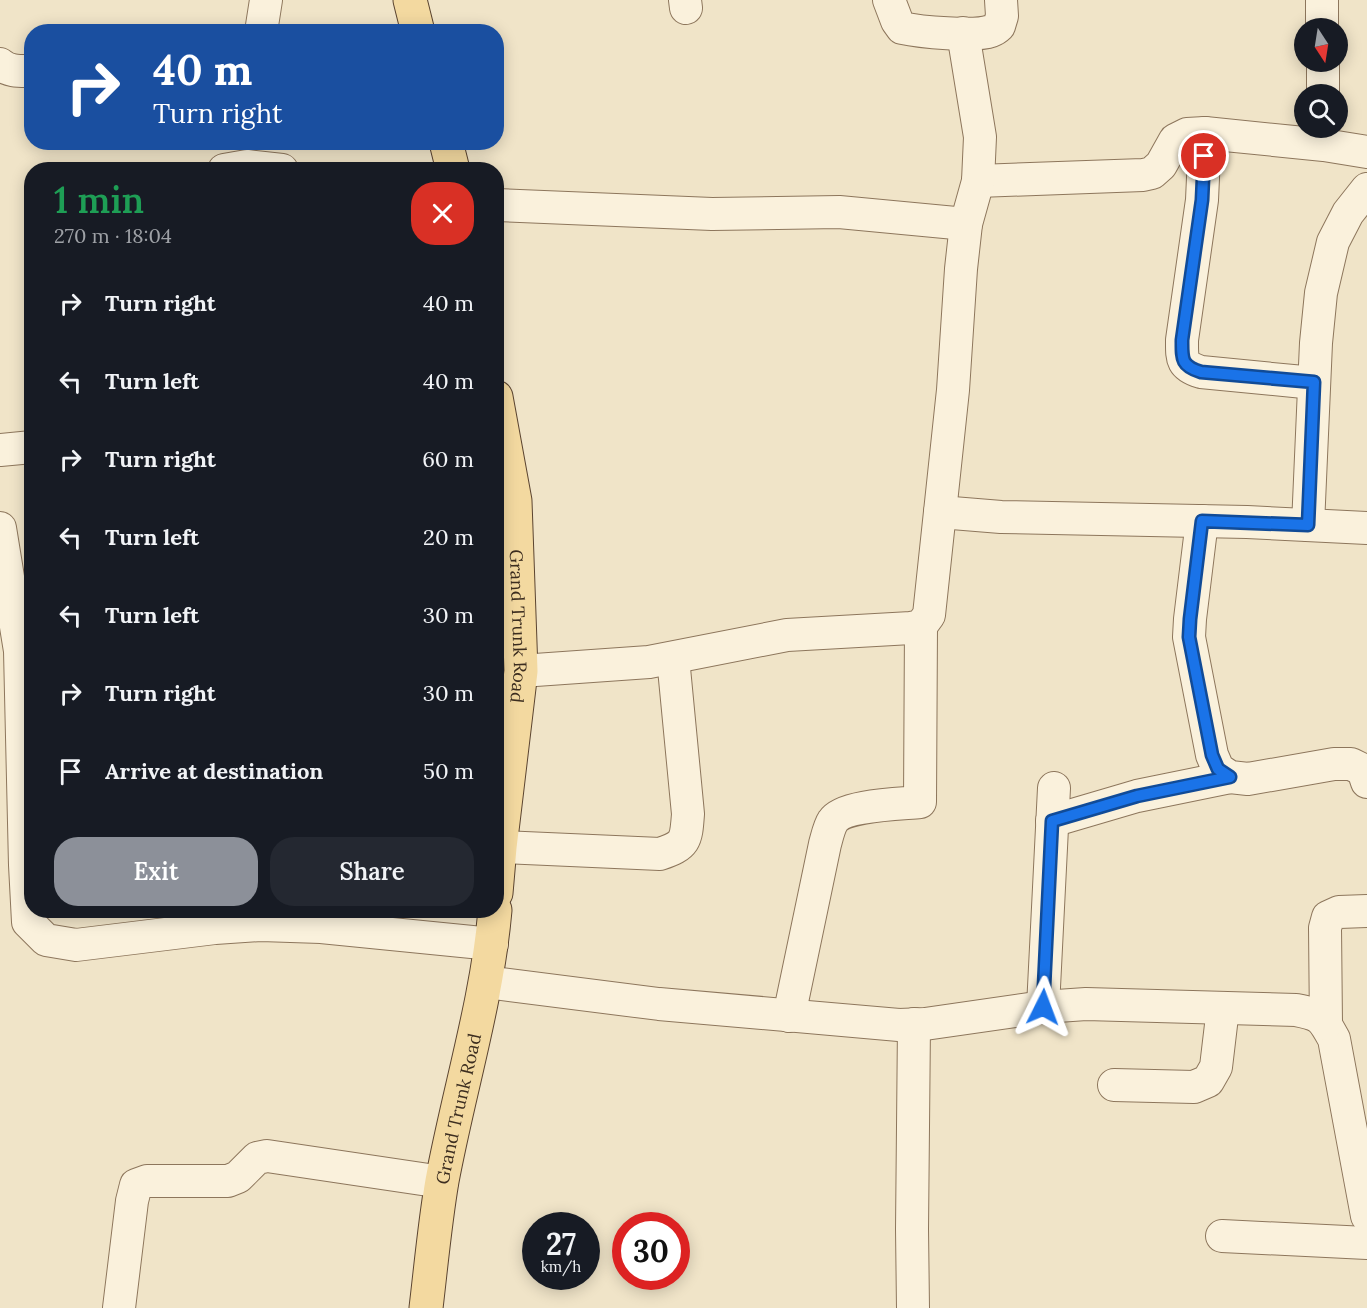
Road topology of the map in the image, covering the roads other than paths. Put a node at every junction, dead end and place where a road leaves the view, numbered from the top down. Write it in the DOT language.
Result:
graph roads {
  1 [pos="266,0"];
  2 [pos="410,0"];
  3 [pos="889,0"];
  4 [pos="1001,0"];
  5 [pos="1322,0"];
  6 [pos="1322,18"];
  7 [pos="262,24"];
  8 [pos="416,24"];
  9 [pos="963,33"];
  10 [pos="0,64"];
  11 [pos="24,71"];
  12 [pos="1205,134"];
  13 [pos="1294,135"];
  14 [pos="1329,138"];
  15 [pos="1367,152"];
  16 [pos="978,181"];
  17 [pos="1367,189"];
  18 [pos="504,205"];
  19 [pos="966,224"];
  20 [pos="1314,382"];
  21 [pos="24,448"];
  22 [pos="0,450"];
  23 [pos="504,455"];
  24 [pos="940,512"];
  25 [pos="1202,521"];
  26 [pos="1308,525"];
  27 [pos="0,528"];
  28 [pos="1367,528"];
  29 [pos="921,626"];
  30 [pos="673,658"];
  31 [pos="512,689"];
  32 [pos="24,717"];
  33 [pos="1230,777"];
  34 [pos="1367,782"];
  35 [pos="1054,788"];
  36 [pos="504,794"];
  37 [pos="1052,821"];
  38 [pos="504,847"];
  39 [pos="1367,911"];
  40 [pos="28,918"];
  41 [pos="494,918"];
  42 [pos="492,944"];
  43 [pos="486,982"];
  44 [pos="1043,1007"];
  45 [pos="1223,1008"];
  46 [pos="789,1016"];
  47 [pos="914,1024"];
  48 [pos="1326,1024"];
  49 [pos="1114,1085"];
  50 [pos="442,1182"];
  51 [pos="1367,1216"];
  52 [pos="1222,1236"];
  53 [pos="1367,1243"];
  54 [pos="119,1308"];
  55 [pos="426,1308"];
  56 [pos="913,1308"];
  1 -- 7 [label="street"];
  2 -- 8 [label="main road"];
  3 -- 9 [label="street"];
  4 -- 9 [label="street"];
  5 -- 6 [label="street"];
  9 -- 16 [label="street"];
  10 -- 11 [label="street"];
  12 -- 13 [label="street"];
  12 -- 16 [label="street"];
  12 -- 20 [label="street"];
  14 -- 15 [label="street"];
  16 -- 19 [label="street"];
  17 -- 20 [label="street"];
  18 -- 19 [label="street"];
  19 -- 24 [label="street"];
  20 -- 26 [label="street"];
  21 -- 22 [label="street"];
  23 -- 31 [label="main road, Grand Trunk Road"];
  24 -- 25 [label="street"];
  24 -- 29 [label="street"];
  25 -- 26 [label="street"];
  25 -- 33 [label="street"];
  26 -- 28 [label="street"];
  27 -- 32 [label="street"];
  29 -- 30 [label="street"];
  29 -- 46 [label="street"];
  30 -- 31 [label="street"];
  30 -- 38 [label="street"];
  31 -- 36 [label="main road, Grand Trunk Road"];
  33 -- 34 [label="street"];
  33 -- 37 [label="street"];
  35 -- 37 [label="street"];
  37 -- 44 [label="street"];
  39 -- 48 [label="street"];
  40 -- 42 [label="street"];
  41 -- 42 [label="main road, Grand Trunk Road"];
  42 -- 43 [label="main road, Grand Trunk Road"];
  43 -- 46 [label="street"];
  43 -- 50 [label="main road, Grand Trunk Road"];
  44 -- 45 [label="street"];
  44 -- 47 [label="street"];
  45 -- 48 [label="street"];
  45 -- 49 [label="street"];
  46 -- 47 [label="street"];
  47 -- 56 [label="street"];
  48 -- 51 [label="street"];
  50 -- 54 [label="street"];
  50 -- 55 [label="main road, Grand Trunk Road"];
  52 -- 53 [label="street"];
}
